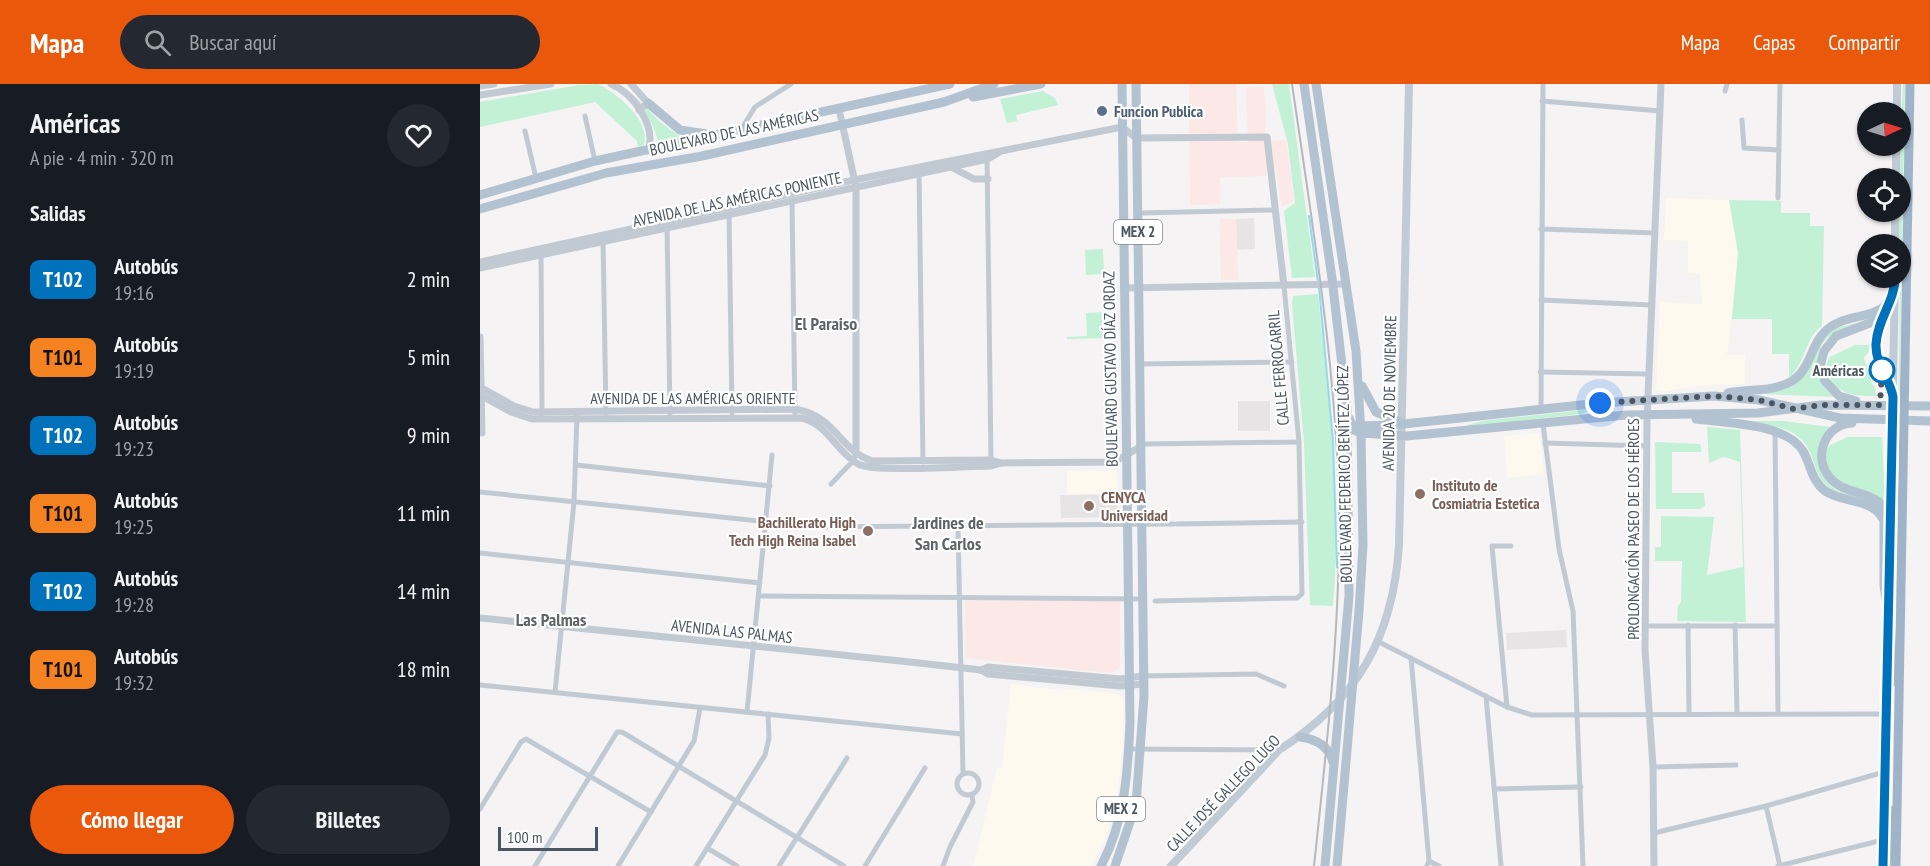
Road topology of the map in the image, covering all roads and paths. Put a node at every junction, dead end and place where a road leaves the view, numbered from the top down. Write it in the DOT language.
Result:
graph roads {
  1 [pos="494,84"];
  2 [pos="551,84"];
  3 [pos="611,84"];
  4 [pos="631,84"];
  5 [pos="791,84"];
  6 [pos="937,84"];
  7 [pos="950,84"];
  8 [pos="994,84"];
  9 [pos="1034,84"];
  10 [pos="1115,84"];
  11 [pos="1122,84"];
  12 [pos="1136,84"];
  13 [pos="1304,84"];
  14 [pos="1316,84"];
  15 [pos="1409,84"];
  16 [pos="1543,84"];
  17 [pos="1661,84"];
  18 [pos="1727,84"];
  19 [pos="1780,84"];
  20 [pos="1897,84"];
  21 [pos="1910,84"];
  22 [pos="480,86"];
  23 [pos="501,88"];
  24 [pos="1725,91"];
  25 [pos="916,92"];
  26 [pos="480,95"];
  27 [pos="1122,95"];
  28 [pos="1542,101"];
  29 [pos="944,102"];
  30 [pos="1897,102"];
  31 [pos="648,103"];
  32 [pos="839,109"];
  33 [pos="639,110"];
  34 [pos="1660,111"];
  35 [pos="585,116"];
  36 [pos="1742,120"];
  37 [pos="842,124"];
  38 [pos="1122,127"];
  39 [pos="742,129"];
  40 [pos="525,131"];
  41 [pos="717,135"];
  42 [pos="1136,138"];
  43 [pos="1779,150"];
  44 [pos="648,151"];
  45 [pos="987,156"];
  46 [pos="595,161"];
  47 [pos="951,167"];
  48 [pos="919,170"];
  49 [pos="536,178"];
  50 [pos="988,179"];
  51 [pos="855,184"];
  52 [pos="480,195"];
  53 [pos="792,197"];
  54 [pos="1778,198"];
  55 [pos="480,209"];
  56 [pos="1275,210"];
  57 [pos="729,211"];
  58 [pos="1138,213"];
  59 [pos="667,224"];
  60 [pos="1541,229"];
  61 [pos="1655,233"];
  62 [pos="603,238"];
  63 [pos="541,252"];
  64 [pos="480,262"];
  65 [pos="480,268"];
  66 [pos="1346,284"];
  67 [pos="1333,285"];
  68 [pos="1284,286"];
  69 [pos="1124,288"];
  70 [pos="1139,288"];
  71 [pos="1895,289"];
  72 [pos="1541,300"];
  73 [pos="1651,305"];
  74 [pos="1887,305"];
  75 [pos="480,337"];
  76 [pos="1292,362"];
  77 [pos="1140,364"];
  78 [pos="1359,372"];
  79 [pos="1540,372"];
  80 [pos="1648,374"];
  81 [pos="481,391"];
  82 [pos="1714,396"];
  83 [pos="1647,400"];
  84 [pos="1880,404"];
  85 [pos="1930,406"];
  86 [pos="1347,409"];
  87 [pos="1794,409"];
  88 [pos="1541,410"];
  89 [pos="795,413"];
  90 [pos="670,414"];
  91 [pos="732,414"];
  92 [pos="1647,414"];
  93 [pos="1670,414"];
  94 [pos="606,415"];
  95 [pos="542,416"];
  96 [pos="577,416"];
  97 [pos="1879,422"];
  98 [pos="1930,422"];
  99 [pos="1401,423"];
  100 [pos="1543,424"];
  101 [pos="1358,429"];
  102 [pos="1775,430"];
  103 [pos="482,433"];
  104 [pos="1401,436"];
  105 [pos="1347,438"];
  106 [pos="1299,442"];
  107 [pos="1545,443"];
  108 [pos="1647,446"];
  109 [pos="1140,447"];
  110 [pos="772,455"];
  111 [pos="1126,456"];
  112 [pos="854,457"];
  113 [pos="991,463"];
  114 [pos="923,464"];
  115 [pos="576,465"];
  116 [pos="831,484"];
  117 [pos="770,486"];
  118 [pos="480,492"];
  119 [pos="574,502"];
  120 [pos="766,521"];
  121 [pos="1884,521"];
  122 [pos="1302,522"];
  123 [pos="1126,525"];
  124 [pos="1141,525"];
  125 [pos="958,527"];
  126 [pos="1511,546"];
  127 [pos="480,553"];
  128 [pos="567,562"];
  129 [pos="760,583"];
  130 [pos="759,596"];
  131 [pos="959,597"];
  132 [pos="1889,597"];
  133 [pos="1127,599"];
  134 [pos="1141,599"];
  135 [pos="1155,601"];
  136 [pos="1888,610"];
  137 [pos="480,618"];
  138 [pos="1688,625"];
  139 [pos="1735,625"];
  140 [pos="561,626"];
  141 [pos="1646,626"];
  142 [pos="1777,626"];
  143 [pos="1377,641"];
  144 [pos="754,648"];
  145 [pos="1411,658"];
  146 [pos="961,668"];
  147 [pos="1143,680"];
  148 [pos="1129,682"];
  149 [pos="480,685"];
  150 [pos="1284,686"];
  151 [pos="1350,688"];
  152 [pos="555,692"];
  153 [pos="1486,696"];
  154 [pos="1340,702"];
  155 [pos="1507,707"];
  156 [pos="700,708"];
  157 [pos="747,712"];
  158 [pos="1689,713"];
  159 [pos="1737,713"];
  160 [pos="768,714"];
  161 [pos="1649,714"];
  162 [pos="1778,714"];
  163 [pos="1885,714"];
  164 [pos="1578,716"];
  165 [pos="962,734"];
  166 [pos="1300,737"];
  167 [pos="1898,740"];
  168 [pos="1129,749"];
  169 [pos="1142,749"];
  170 [pos="1279,750"];
  171 [pos="847,758"];
  172 [pos="1898,763"];
  173 [pos="1736,765"];
  174 [pos="679,766"];
  175 [pos="1653,767"];
  176 [pos="926,768"];
  177 [pos="1335,768"];
  178 [pos="1884,772"];
  179 [pos="963,774"];
  180 [pos="590,776"];
  181 [pos="1581,787"];
  182 [pos="1495,789"];
  183 [pos="972,795"];
  184 [pos="735,801"];
  185 [pos="1766,806"];
  186 [pos="480,809"];
  187 [pos="651,812"];
  188 [pos="1654,833"];
  189 [pos="797,838"];
  190 [pos="1883,840"];
  191 [pos="707,848"];
  192 [pos="1428,863"];
  193 [pos="535,866"];
  194 [pos="618,866"];
  195 [pos="696,866"];
  196 [pos="737,866"];
  197 [pos="779,866"];
  198 [pos="844,866"];
  199 [pos="865,866"];
  200 [pos="944,866"];
  201 [pos="1101,866"];
  202 [pos="1115,866"];
  203 [pos="1171,866"];
  204 [pos="1325,866"];
  205 [pos="1337,866"];
  206 [pos="1438,866"];
  207 [pos="1501,866"];
  208 [pos="1583,866"];
  209 [pos="1654,866"];
  210 [pos="1779,866"];
  211 [pos="1885,866"];
  212 [pos="1896,866"];
  1 -- 22 [label="street"];
  2 -- 23 [label="street"];
  3 -- 33 [label="street"];
  4 -- 31 [label="street"];
  5 -- 39 [label="street"];
  6 -- 25 [label="main road"];
  7 -- 25 [label="main road, BOULEVARD DE LAS AMÉRICAS"];
  8 -- 29 [label="main road, BOULEVARD DE LAS AMÉRICAS"];
  9 -- 29 [label="main road"];
  10 -- 27 [label="main road"];
  11 -- 27 [label="main road, BOULEVARD GUSTAVO DÍAZ ORDAZ / MEX 2"];
  12 -- 42 [label="main road, BOULEVARD GUSTAVO DÍAZ ORDAZ / MEX 2"];
  13 -- 67 [label="main road, BOULEVARD FEDERICO BENÍTEZ LÓPEZ"];
  14 -- 66 [label="main road, BOULEVARD FEDERICO BENÍTEZ LÓPEZ"];
  15 -- 99 [label="main road, AVENIDA 20 DE NOVIEMBRE"];
  16 -- 28 [label="street"];
  17 -- 34 [label="street, PROLONGACIÓN PASEO DE LOS HÉROES"];
  18 -- 24 [label="street"];
  19 -- 43 [label="street"];
  20 -- 30 [label="main road"];
  21 -- 167 [label="highway"];
  23 -- 26 [label="street"];
  25 -- 32 [label="main road, BOULEVARD DE LAS AMÉRICAS"];
  27 -- 38 [label="main road, BOULEVARD GUSTAVO DÍAZ ORDAZ / MEX 2"];
  28 -- 34 [label="street"];
  28 -- 60 [label="street"];
  29 -- 37 [label="main road, BOULEVARD DE LAS AMÉRICAS"];
  31 -- 33 [label="street"];
  31 -- 41 [label="main road"];
  32 -- 37 [label="street"];
  32 -- 39 [label="main road, BOULEVARD DE LAS AMÉRICAS"];
  33 -- 44 [label="street"];
  34 -- 61 [label="street, PROLONGACIÓN PASEO DE LOS HÉROES"];
  35 -- 46 [label="street"];
  36 -- 43 [label="street"];
  37 -- 51 [label="street"];
  37 -- 55 [label="main road, BOULEVARD DE LAS AMÉRICAS"];
  38 -- 42 [label="street"];
  38 -- 45 [label="street, AVENIDA DE LAS AMÉRICAS PONIENTE"];
  38 -- 69 [label="main road, BOULEVARD GUSTAVO DÍAZ ORDAZ / MEX 2"];
  39 -- 41 [label="main road, BOULEVARD DE LAS AMÉRICAS"];
  40 -- 49 [label="street"];
  41 -- 44 [label="main road, BOULEVARD DE LAS AMÉRICAS"];
  42 -- 56 [label="street, CALLE FERROCARRIL"];
  42 -- 58 [label="main road, BOULEVARD GUSTAVO DÍAZ ORDAZ / MEX 2"];
  43 -- 54 [label="street"];
  44 -- 46 [label="main road, BOULEVARD DE LAS AMÉRICAS"];
  45 -- 47 [label="street, AVENIDA DE LAS AMÉRICAS PONIENTE"];
  45 -- 48 [label="street, AVENIDA DE LAS AMÉRICAS PONIENTE"];
  45 -- 50 [label="street"];
  46 -- 49 [label="main road, BOULEVARD DE LAS AMÉRICAS"];
  47 -- 48 [label="street, AVENIDA DE LAS AMÉRICAS PONIENTE"];
  47 -- 50 [label="street"];
  48 -- 51 [label="street, AVENIDA DE LAS AMÉRICAS PONIENTE"];
  48 -- 114 [label="street"];
  49 -- 52 [label="main road, BOULEVARD DE LAS AMÉRICAS"];
  50 -- 113 [label="street"];
  51 -- 53 [label="street, AVENIDA DE LAS AMÉRICAS PONIENTE"];
  51 -- 112 [label="street"];
  53 -- 57 [label="street, AVENIDA DE LAS AMÉRICAS PONIENTE"];
  53 -- 89 [label="street"];
  56 -- 58 [label="street"];
  56 -- 68 [label="street, CALLE FERROCARRIL"];
  57 -- 59 [label="street, AVENIDA DE LAS AMÉRICAS PONIENTE"];
  57 -- 91 [label="street"];
  58 -- 70 [label="main road, BOULEVARD GUSTAVO DÍAZ ORDAZ / MEX 2"];
  59 -- 62 [label="street, AVENIDA DE LAS AMÉRICAS PONIENTE"];
  59 -- 90 [label="street"];
  60 -- 61 [label="street"];
  60 -- 72 [label="street"];
  61 -- 73 [label="street, PROLONGACIÓN PASEO DE LOS HÉROES"];
  62 -- 63 [label="street, AVENIDA DE LAS AMÉRICAS PONIENTE"];
  62 -- 94 [label="street"];
  63 -- 64 [label="street, AVENIDA DE LAS AMÉRICAS PONIENTE"];
  63 -- 65 [label="street, AVENIDA DE LAS AMÉRICAS PONIENTE"];
  63 -- 95 [label="street"];
  66 -- 67 [label="street"];
  66 -- 78 [label="main road, BOULEVARD FEDERICO BENÍTEZ LÓPEZ"];
  67 -- 68 [label="street"];
  67 -- 86 [label="main road, BOULEVARD FEDERICO BENÍTEZ LÓPEZ"];
  68 -- 70 [label="street"];
  68 -- 76 [label="street, CALLE FERROCARRIL"];
  69 -- 70 [label="street"];
  69 -- 111 [label="main road, BOULEVARD GUSTAVO DÍAZ ORDAZ / MEX 2"];
  70 -- 77 [label="main road, BOULEVARD GUSTAVO DÍAZ ORDAZ / MEX 2"];
  71 -- 74 [label="main road"];
  71 -- 132 [label="main road"];
  72 -- 73 [label="street"];
  72 -- 79 [label="street"];
  73 -- 80 [label="street, PROLONGACIÓN PASEO DE LOS HÉROES"];
  74 -- 82 [label="main road"];
  74 -- 84 [label="main road"];
  75 -- 81 [label="street"];
  76 -- 77 [label="street"];
  76 -- 106 [label="street, CALLE FERROCARRIL"];
  77 -- 109 [label="main road, BOULEVARD GUSTAVO DÍAZ ORDAZ / MEX 2"];
  78 -- 99 [label="main road"];
  78 -- 101 [label="main road, BOULEVARD FEDERICO BENÍTEZ LÓPEZ"];
  79 -- 80 [label="street"];
  79 -- 88 [label="street"];
  80 -- 83 [label="street, PROLONGACIÓN PASEO DE LOS HÉROES"];
  81 -- 95 [label="street, AVENIDA DE LAS AMÉRICAS ORIENTE"];
  81 -- 103 [label="street"];
  82 -- 83 [label="main road"];
  82 -- 87 [label="main road"];
  83 -- 88 [label="main road"];
  83 -- 92 [label="street, PROLONGACIÓN PASEO DE LOS HÉROES"];
  84 -- 85 [label="main road"];
  84 -- 87 [label="main road"];
  86 -- 101 [label="main road"];
  86 -- 105 [label="main road, BOULEVARD FEDERICO BENÍTEZ LÓPEZ"];
  87 -- 93 [label="main road"];
  87 -- 97 [label="main road"];
  88 -- 99 [label="main road"];
  89 -- 91 [label="street, AVENIDA DE LAS AMÉRICAS ORIENTE"];
  89 -- 112 [label="street, AVENIDA DE LAS AMÉRICAS ORIENTE"];
  90 -- 91 [label="street, AVENIDA DE LAS AMÉRICAS ORIENTE"];
  90 -- 94 [label="street, AVENIDA DE LAS AMÉRICAS ORIENTE"];
  92 -- 93 [label="main road"];
  92 -- 100 [label="main road"];
  92 -- 108 [label="street, PROLONGACIÓN PASEO DE LOS HÉROES"];
  93 -- 102 [label="main road"];
  94 -- 96 [label="street, AVENIDA DE LAS AMÉRICAS ORIENTE"];
  95 -- 96 [label="street, AVENIDA DE LAS AMÉRICAS ORIENTE"];
  96 -- 115 [label="street"];
  97 -- 98 [label="main road"];
  97 -- 121 [label="main road"];
  99 -- 101 [label="main road"];
  99 -- 104 [label="main road, AVENIDA 20 DE NOVIEMBRE"];
  100 -- 104 [label="main road"];
  100 -- 107 [label="street"];
  101 -- 104 [label="main road"];
  101 -- 105 [label="main road"];
  101 -- 151 [label="main road, BOULEVARD FEDERICO BENÍTEZ LÓPEZ"];
  102 -- 121 [label="main road"];
  102 -- 142 [label="street"];
  104 -- 143 [label="main road, AVENIDA 20 DE NOVIEMBRE"];
  105 -- 154 [label="main road, BOULEVARD FEDERICO BENÍTEZ LÓPEZ"];
  106 -- 109 [label="street"];
  106 -- 122 [label="street, CALLE FERROCARRIL"];
  107 -- 108 [label="street"];
  107 -- 164 [label="street"];
  108 -- 141 [label="street, PROLONGACIÓN PASEO DE LOS HÉROES"];
  109 -- 111 [label="street"];
  109 -- 124 [label="main road, BOULEVARD GUSTAVO DÍAZ ORDAZ / MEX 2"];
  110 -- 117 [label="street"];
  111 -- 113 [label="street, AVENIDA DE LAS AMÉRICAS ORIENTE"];
  111 -- 123 [label="main road, BOULEVARD GUSTAVO DÍAZ ORDAZ / MEX 2"];
  112 -- 114 [label="street, AVENIDA DE LAS AMÉRICAS ORIENTE"];
  112 -- 116 [label="street"];
  113 -- 114 [label="street, AVENIDA DE LAS AMÉRICAS ORIENTE"];
  115 -- 117 [label="street"];
  115 -- 119 [label="street"];
  117 -- 120 [label="street"];
  118 -- 119 [label="street"];
  119 -- 120 [label="street"];
  119 -- 128 [label="street"];
  120 -- 125 [label="street"];
  120 -- 129 [label="street"];
  121 -- 136 [label="main road"];
  122 -- 124 [label="street"];
  122 -- 135 [label="street, CALLE FERROCARRIL"];
  123 -- 124 [label="street"];
  123 -- 125 [label="street"];
  123 -- 133 [label="main road, BOULEVARD GUSTAVO DÍAZ ORDAZ / MEX 2"];
  124 -- 134 [label="main road, BOULEVARD GUSTAVO DÍAZ ORDAZ / MEX 2"];
  125 -- 131 [label="street"];
  126 -- 155 [label="street"];
  127 -- 128 [label="street"];
  128 -- 129 [label="street"];
  128 -- 140 [label="street"];
  129 -- 130 [label="street"];
  130 -- 131 [label="street"];
  130 -- 144 [label="street"];
  131 -- 133 [label="street"];
  131 -- 146 [label="street"];
  132 -- 136 [label="main road"];
  132 -- 167 [label="highway"];
  133 -- 134 [label="street"];
  133 -- 148 [label="main road, BOULEVARD GUSTAVO DÍAZ ORDAZ / MEX 2"];
  134 -- 147 [label="main road, BOULEVARD GUSTAVO DÍAZ ORDAZ / MEX 2"];
  136 -- 163 [label="main road"];
  137 -- 140 [label="street, AVENIDA LAS PALMAS"];
  138 -- 139 [label="street"];
  138 -- 141 [label="street"];
  138 -- 158 [label="street"];
  139 -- 142 [label="street"];
  139 -- 159 [label="street"];
  140 -- 144 [label="street, AVENIDA LAS PALMAS"];
  140 -- 152 [label="street"];
  141 -- 161 [label="street, PROLONGACIÓN PASEO DE LOS HÉROES"];
  142 -- 162 [label="street"];
  143 -- 145 [label="street"];
  143 -- 151 [label="main road, AVENIDA 20 DE NOVIEMBRE"];
  144 -- 146 [label="street, AVENIDA LAS PALMAS"];
  144 -- 157 [label="street"];
  145 -- 153 [label="street"];
  145 -- 192 [label="street"];
  146 -- 148 [label="street, AVENIDA LAS PALMAS"];
  146 -- 165 [label="street"];
  147 -- 148 [label="street, AVENIDA LAS PALMAS"];
  147 -- 150 [label="street"];
  147 -- 169 [label="main road, BOULEVARD GUSTAVO DÍAZ ORDAZ / MEX 2"];
  148 -- 168 [label="main road, BOULEVARD GUSTAVO DÍAZ ORDAZ / MEX 2"];
  149 -- 152 [label="street"];
  151 -- 154 [label="main road, CALLE JOSÉ GALLEGO LUGO"];
  151 -- 205 [label="main road, BOULEVARD FEDERICO BENÍTEZ LÓPEZ"];
  152 -- 156 [label="street"];
  153 -- 155 [label="street"];
  153 -- 182 [label="street"];
  154 -- 166 [label="main road, CALLE JOSÉ GALLEGO LUGO"];
  154 -- 177 [label="main road, BOULEVARD FEDERICO BENÍTEZ LÓPEZ"];
  155 -- 164 [label="street"];
  156 -- 157 [label="street"];
  156 -- 174 [label="street"];
  157 -- 160 [label="street"];
  158 -- 159 [label="street"];
  158 -- 161 [label="street"];
  159 -- 162 [label="street"];
  160 -- 165 [label="street"];
  160 -- 184 [label="street"];
  161 -- 164 [label="street"];
  161 -- 175 [label="street, PROLONGACIÓN PASEO DE LOS HÉROES"];
  162 -- 163 [label="street"];
  163 -- 178 [label="main road"];
  164 -- 181 [label="street"];
  165 -- 179 [label="street"];
  166 -- 170 [label="main road, CALLE JOSÉ GALLEGO LUGO"];
  166 -- 177 [label="main road"];
  167 -- 172 [label="highway"];
  168 -- 169 [label="street"];
  168 -- 201 [label="main road, BOULEVARD GUSTAVO DÍAZ ORDAZ / MEX 2"];
  169 -- 170 [label="street"];
  169 -- 202 [label="main road, BOULEVARD GUSTAVO DÍAZ ORDAZ / MEX 2"];
  170 -- 203 [label="main road, CALLE JOSÉ GALLEGO LUGO"];
  171 -- 189 [label="street"];
  172 -- 211 [label="highway"];
  172 -- 212 [label="highway"];
  173 -- 175 [label="street"];
  174 -- 180 [label="street"];
  174 -- 184 [label="street"];
  174 -- 187 [label="street"];
  175 -- 188 [label="street, PROLONGACIÓN PASEO DE LOS HÉROES"];
  176 -- 199 [label="street"];
  177 -- 204 [label="main road, BOULEVARD FEDERICO BENÍTEZ LÓPEZ"];
  178 -- 185 [label="street"];
  178 -- 190 [label="main road"];
  179 -- 183 [label="street"];
  179 -- 183 [label="street"];
  180 -- 186 [label="street"];
  180 -- 187 [label="street"];
  180 -- 193 [label="street"];
  181 -- 182 [label="street"];
  181 -- 208 [label="street"];
  182 -- 207 [label="street"];
  183 -- 200 [label="street"];
  184 -- 189 [label="street"];
  184 -- 191 [label="street"];
  185 -- 188 [label="street"];
  185 -- 210 [label="street"];
  187 -- 194 [label="street"];
  188 -- 209 [label="street, PROLONGACIÓN PASEO DE LOS HÉROES"];
  189 -- 197 [label="street"];
  189 -- 198 [label="street"];
  190 -- 210 [label="street"];
  190 -- 211 [label="main road"];
  191 -- 195 [label="street"];
  191 -- 196 [label="street"];
  192 -- 206 [label="street"];
}
